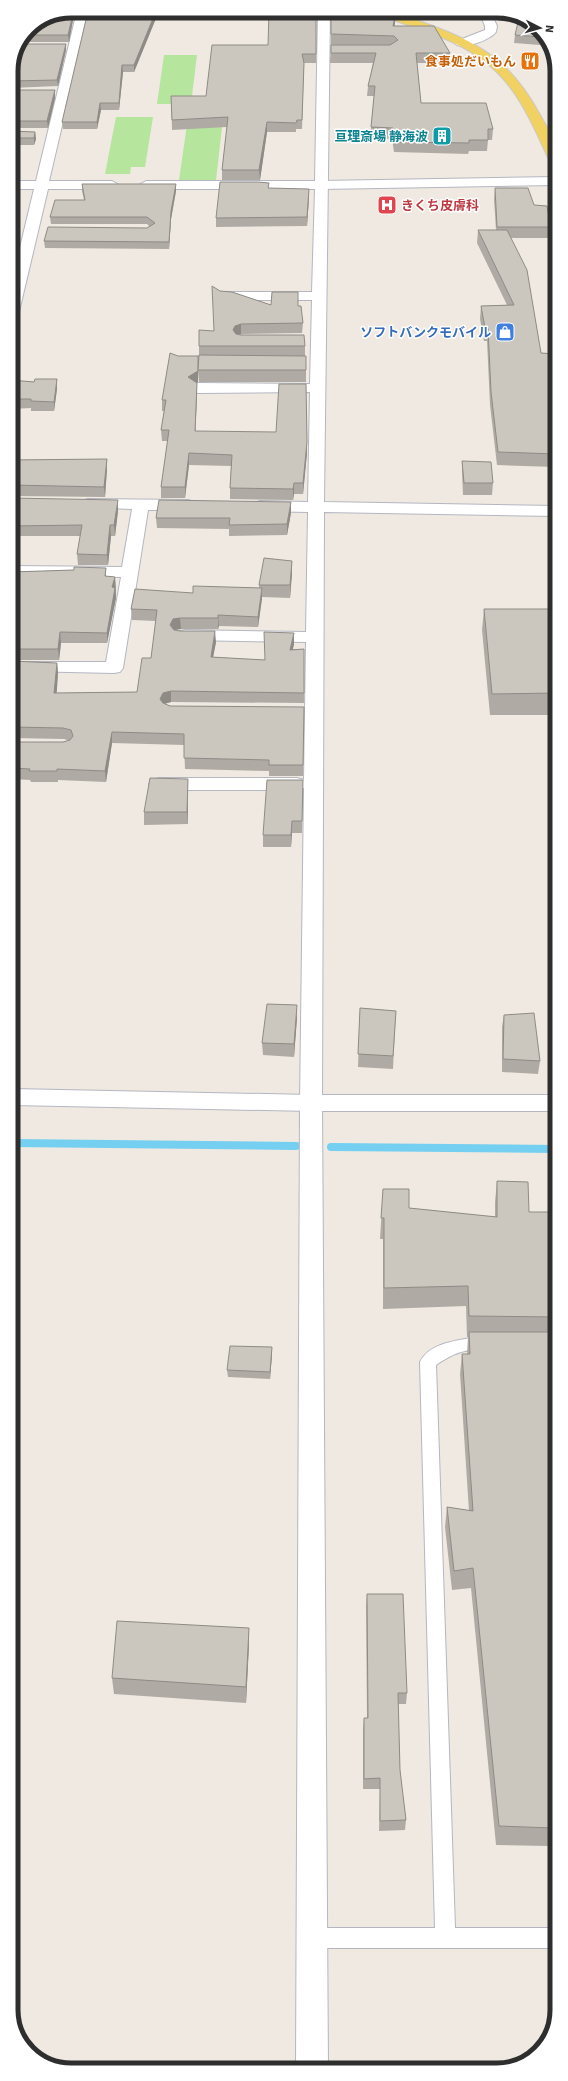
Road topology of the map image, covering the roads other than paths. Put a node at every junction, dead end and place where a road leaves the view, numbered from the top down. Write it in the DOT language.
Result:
graph roads {
  1 [pos="79,18"];
  2 [pos="324,18"];
  3 [pos="398,18"];
  4 [pos="487,18"];
  5 [pos="461,42"];
  6 [pos="59,46"];
  7 [pos="74,46"];
  8 [pos="323,50"];
  9 [pos="338,50"];
  10 [pos="49,92"];
  11 [pos="64,92"];
  12 [pos="40,134"];
  13 [pos="54,134"];
  14 [pos="550,149"];
  15 [pos="550,181"];
  16 [pos="18,185"];
  17 [pos="42,185"];
  18 [pos="321,185"];
  19 [pos="32,229"];
  20 [pos="47,229"];
  21 [pos="18,260"];
  22 [pos="226,296"];
  23 [pos="319,296"];
  24 [pos="303,338"];
  25 [pos="319,338"];
  26 [pos="303,362"];
  27 [pos="319,362"];
  28 [pos="198,388"];
  29 [pos="318,388"];
  30 [pos="72,503"];
  31 [pos="141,504"];
  32 [pos="205,505"];
  33 [pos="245,506"];
  34 [pos="316,507"];
  35 [pos="550,511"];
  36 [pos="18,571"];
  37 [pos="130,572"];
  38 [pos="181,635"];
  39 [pos="315,636"];
  40 [pos="18,666"];
  41 [pos="154,784"];
  42 [pos="314,784"];
  43 [pos="18,1097"];
  44 [pos="311,1103"];
  45 [pos="550,1104"];
  46 [pos="502,1345"];
  47 [pos="312,1938"];
  48 [pos="445,1938"];
  49 [pos="550,1938"];
  50 [pos="312,2063"];
  1 -- 7 [label="street"];
  2 -- 8 [label="street"];
  3 -- 5 [label="main road"];
  4 -- 5 [label="street"];
  5 -- 14 [label="main road"];
  6 -- 7 [label="street"];
  7 -- 11 [label="street"];
  8 -- 9 [label="street"];
  8 -- 18 [label="street"];
  10 -- 11 [label="street"];
  11 -- 13 [label="street"];
  12 -- 13 [label="street"];
  13 -- 17 [label="street"];
  15 -- 18 [label="street"];
  16 -- 17 [label="street"];
  17 -- 18 [label="street"];
  17 -- 19 [label="street"];
  18 -- 23 [label="street"];
  19 -- 20 [label="street"];
  19 -- 21 [label="street"];
  22 -- 23 [label="street"];
  23 -- 25 [label="street"];
  24 -- 25 [label="street"];
  25 -- 27 [label="street"];
  26 -- 27 [label="street"];
  27 -- 29 [label="street"];
  28 -- 29 [label="street"];
  29 -- 34 [label="street"];
  30 -- 31 [label="street"];
  31 -- 32 [label="street"];
  31 -- 37 [label="street"];
  33 -- 34 [label="street"];
  34 -- 35 [label="street"];
  34 -- 39 [label="street"];
  36 -- 37 [label="street"];
  37 -- 40 [label="street"];
  38 -- 39 [label="street"];
  39 -- 42 [label="street"];
  41 -- 42 [label="street"];
  42 -- 44 [label="street"];
  43 -- 44 [label="street"];
  44 -- 45 [label="street"];
  44 -- 47 [label="street"];
  46 -- 48 [label="lane"];
  47 -- 48 [label="lane"];
  47 -- 50 [label="street"];
  48 -- 49 [label="lane"];
}
